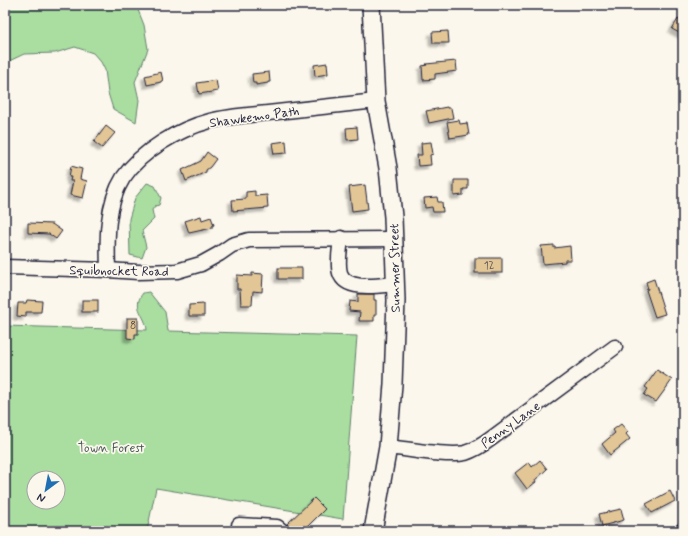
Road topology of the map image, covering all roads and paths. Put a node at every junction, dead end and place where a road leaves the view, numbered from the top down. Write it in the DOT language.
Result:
graph roads {
  1 [pos="371,5"];
  2 [pos="376,100"];
  3 [pos="340,238"];
  4 [pos="394,239"];
  5 [pos="5,267"];
  6 [pos="108,270"];
  7 [pos="395,284"];
  8 [pos="615,347"];
  9 [pos="388,447"];
  10 [pos="239,531"];
  11 [pos="282,531"];
  12 [pos="373,531"];
  1 -- 2 [label="main road, Summer Street"];
  2 -- 4 [label="main road, Summer Street"];
  2 -- 6 [label="street, Shawkemo Path"];
  3 -- 4 [label="street, Squibnocket Road"];
  3 -- 6 [label="street, Squibnocket Road"];
  3 -- 7 [label="street"];
  4 -- 7 [label="main road, Summer Street"];
  5 -- 6 [label="street, Squibnocket Road"];
  7 -- 9 [label="main road, Summer Street"];
  8 -- 9 [label="street, Penny Lane"];
  9 -- 12 [label="main road, Summer Street"];
  10 -- 11 [label="street"];
}
